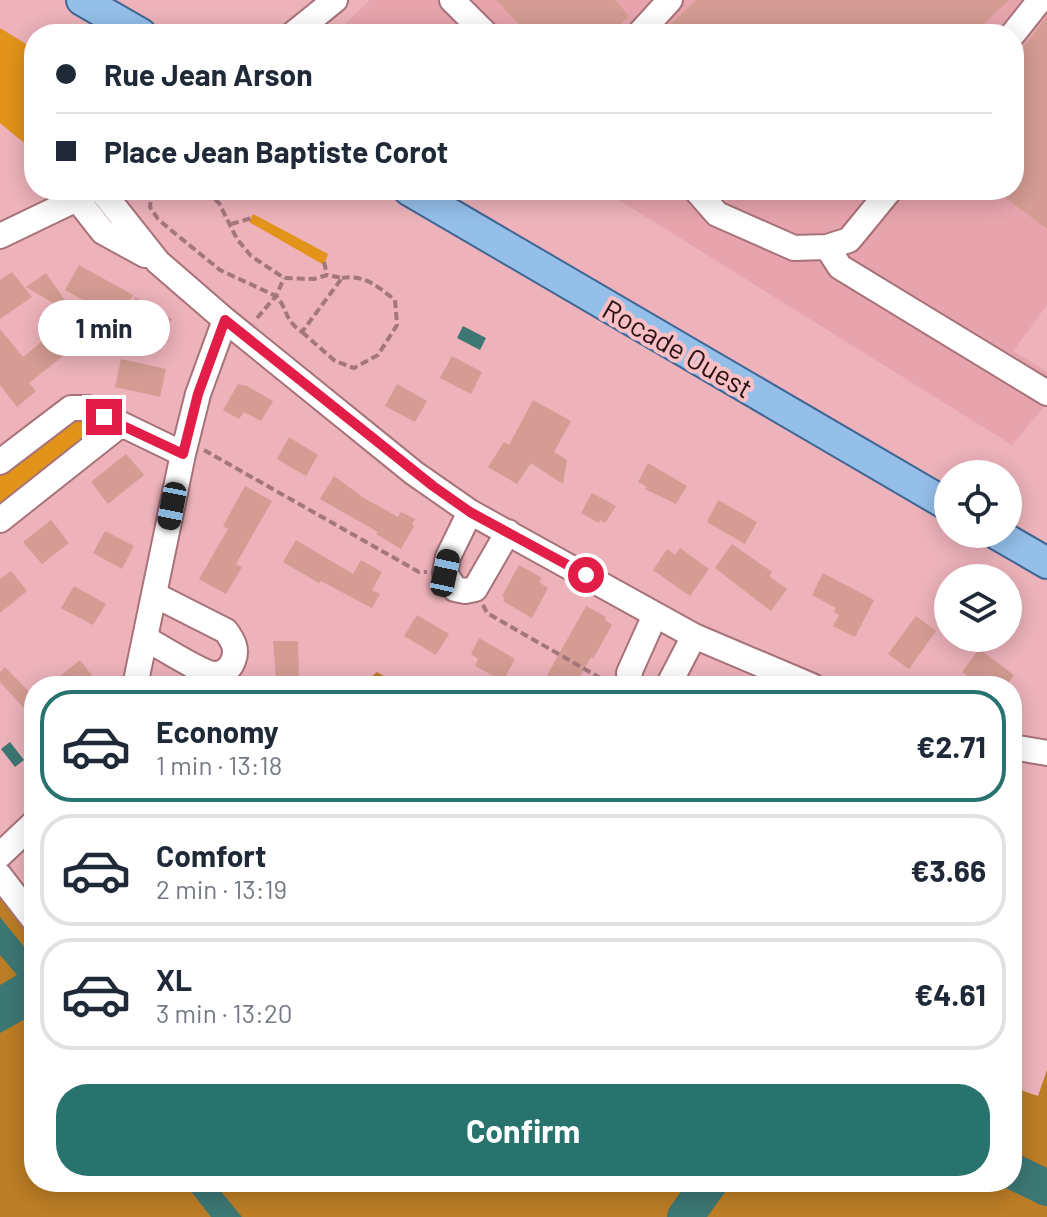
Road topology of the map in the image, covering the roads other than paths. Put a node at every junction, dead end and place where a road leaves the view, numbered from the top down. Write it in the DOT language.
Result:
graph roads {
  1 [pos="82,0"];
  2 [pos="335,0"];
  3 [pos="452,0"];
  4 [pos="670,0"];
  5 [pos="1040,0"];
  6 [pos="124,24"];
  7 [pos="305,24"];
  8 [pos="476,24"];
  9 [pos="648,24"];
  10 [pos="1021,24"];
  11 [pos="74,200"];
  12 [pos="87,200"];
  13 [pos="109,200"];
  14 [pos="426,200"];
  15 [pos="705,200"];
  16 [pos="882,200"];
  17 [pos="0,236"];
  18 [pos="827,247"];
  19 [pos="158,262"];
  20 [pos="225,320"];
  21 [pos="1047,393"];
  22 [pos="120,425"];
  23 [pos="184,447"];
  24 [pos="0,462"];
  25 [pos="934,497"];
  26 [pos="470,512"];
  27 [pos="0,520"];
  28 [pos="508,532"];
  29 [pos="1021,548"];
  30 [pos="1047,563"];
  31 [pos="155,595"];
  32 [pos="655,615"];
  33 [pos="694,636"];
  34 [pos="146,639"];
  35 [pos="137,676"];
  36 [pos="632,676"];
  37 [pos="673,676"];
  38 [pos="788,676"];
  39 [pos="1022,749"];
  40 [pos="1047,753"];
  41 [pos="24,832"];
  42 [pos="0,855"];
  43 [pos="0,876"];
  44 [pos="24,907"];
  1 -- 6 [label="main road"];
  2 -- 7 [label="street"];
  3 -- 8 [label="street"];
  4 -- 9 [label="street"];
  5 -- 10 [label="street"];
  11 -- 17 [label="street"];
  12 -- 19 [label="street"];
  13 -- 19 [label="street"];
  14 -- 25 [label="main road, Rocade Ouest"];
  15 -- 18 [label="street"];
  16 -- 18 [label="street"];
  18 -- 21 [label="street"];
  19 -- 20 [label="street"];
  20 -- 23 [label="street"];
  20 -- 26 [label="street"];
  22 -- 23 [label="street"];
  22 -- 24 [label="street"];
  22 -- 27 [label="street"];
  23 -- 31 [label="street"];
  26 -- 28 [label="street"];
  26 -- 28 [label="street"];
  28 -- 32 [label="street"];
  29 -- 30 [label="main road"];
  31 -- 34 [label="street"];
  31 -- 34 [label="street"];
  32 -- 33 [label="street"];
  32 -- 36 [label="street"];
  33 -- 37 [label="street"];
  33 -- 38 [label="street"];
  34 -- 35 [label="street"];
  39 -- 40 [label="street"];
  41 -- 42 [label="street"];
  43 -- 44 [label="street"];
}
